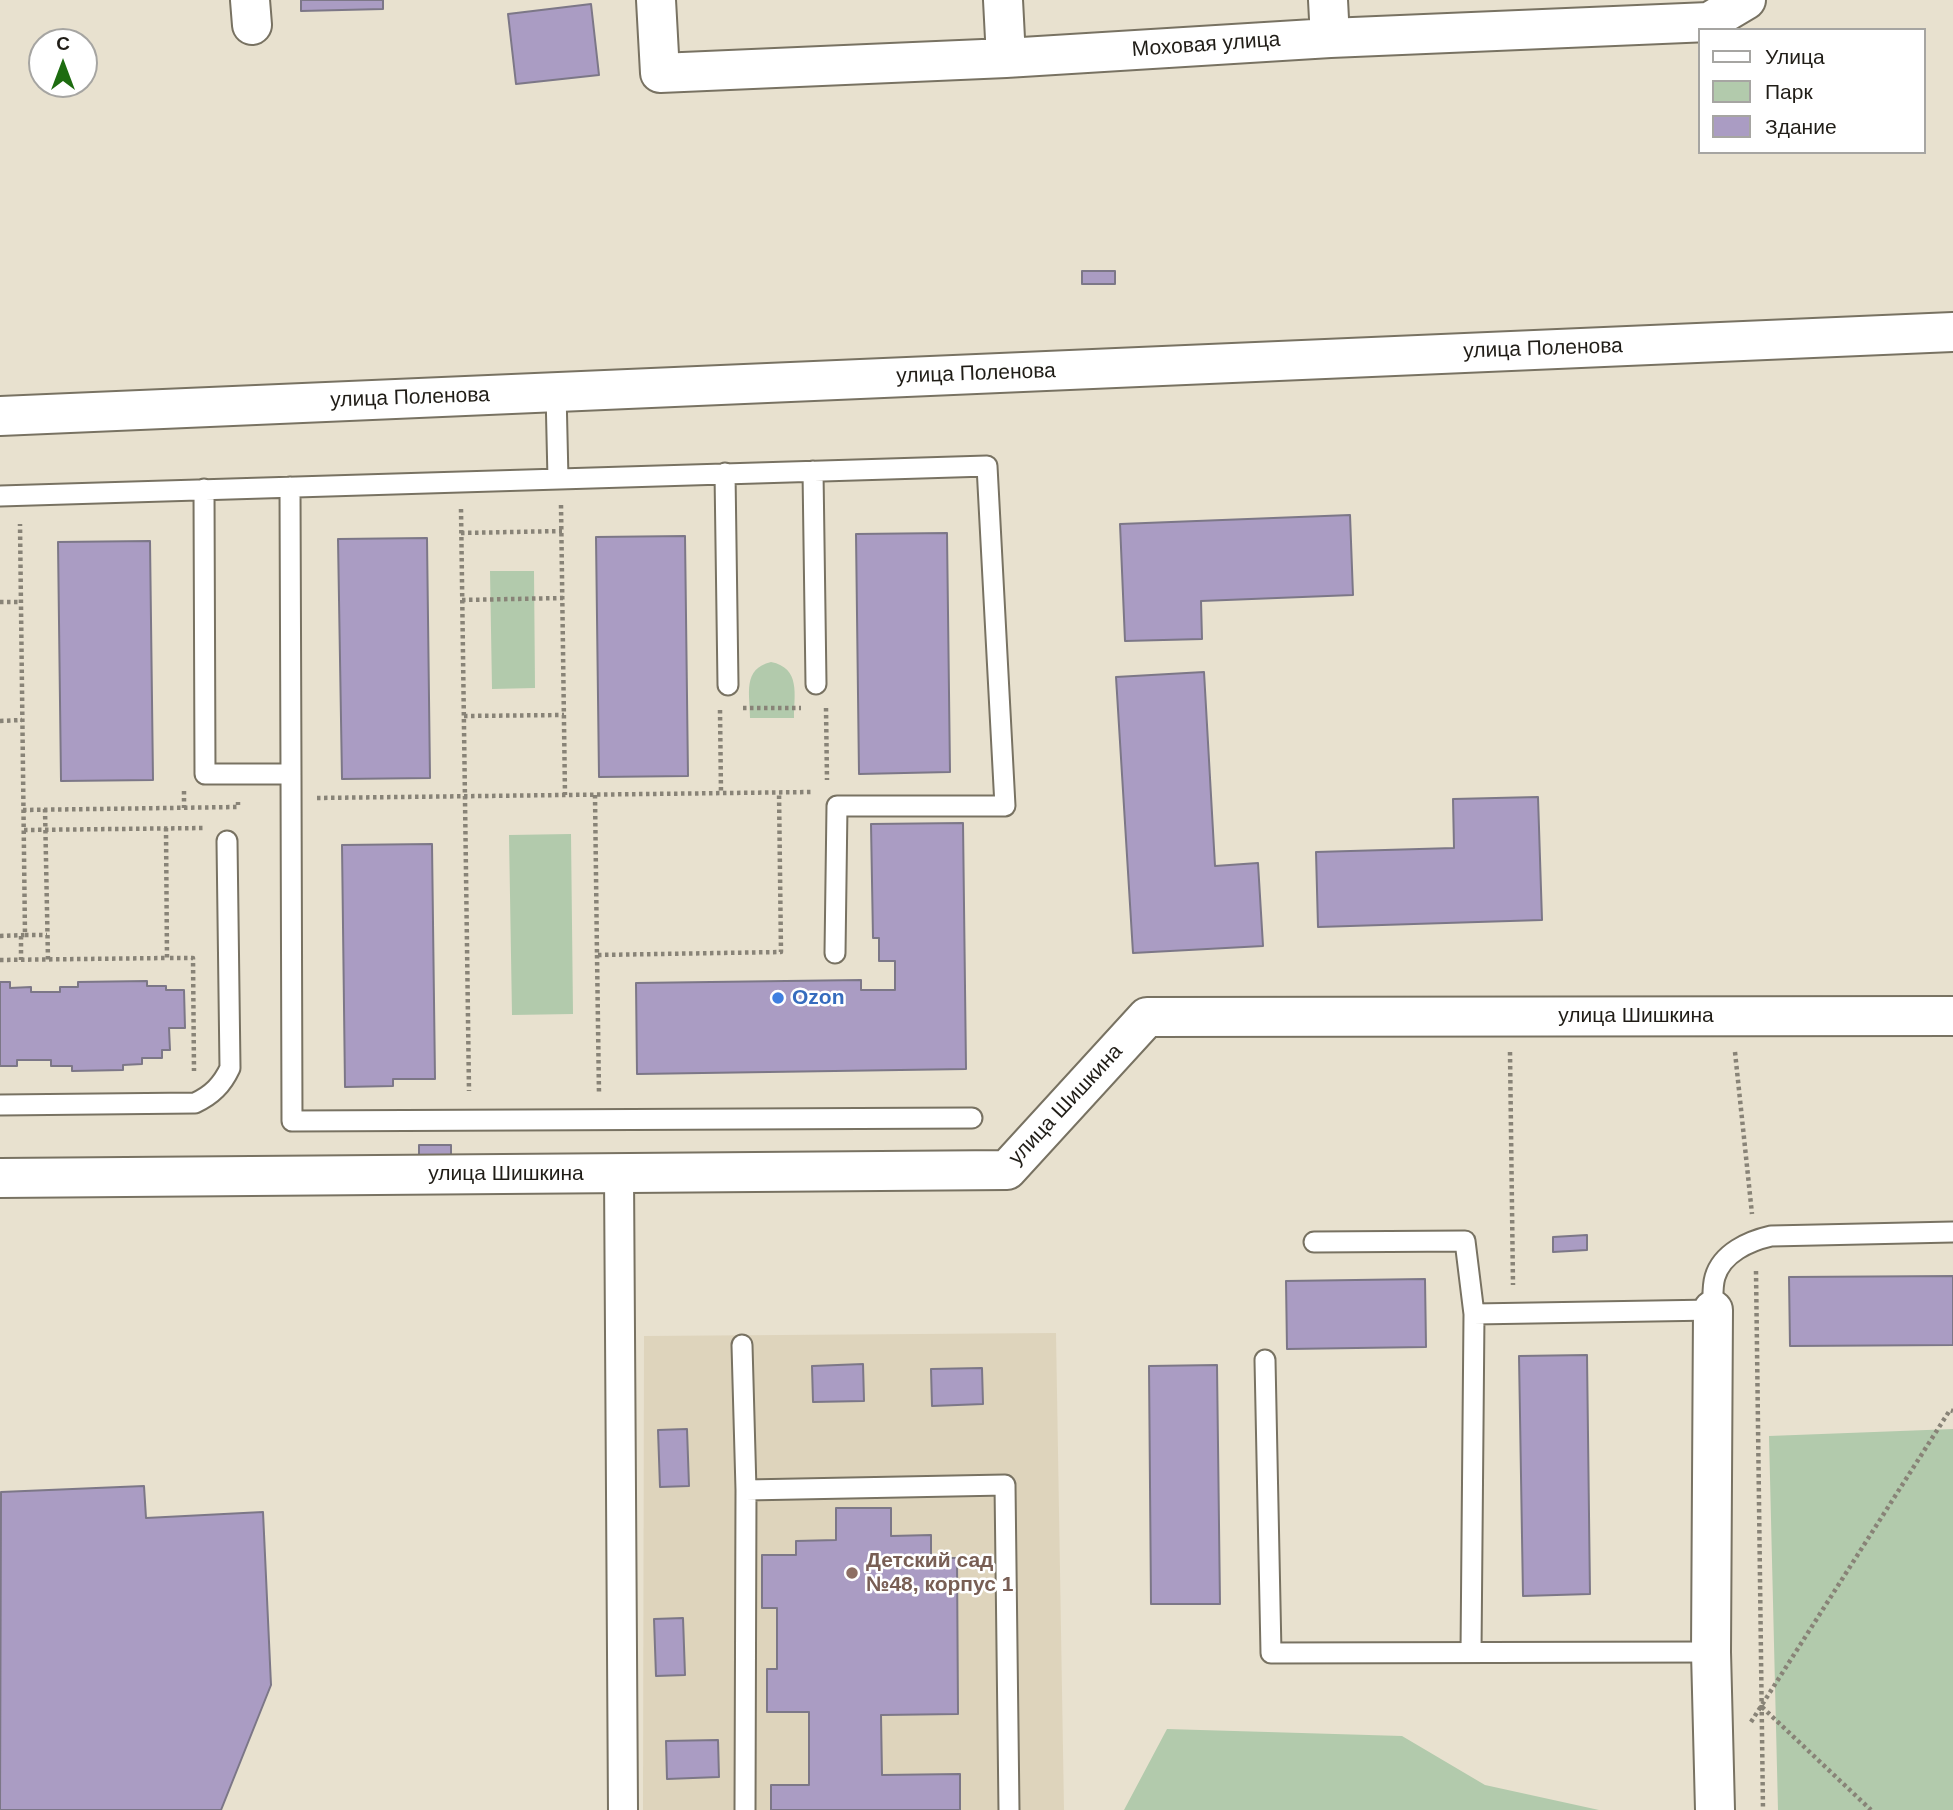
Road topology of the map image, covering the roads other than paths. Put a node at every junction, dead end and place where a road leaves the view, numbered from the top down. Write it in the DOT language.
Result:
graph roads {
  1 [pos="656,0"];
  2 [pos="1003,0"];
  3 [pos="1328,0"];
  4 [pos="1746,0"];
  5 [pos="1330,38"];
  6 [pos="1006,58"];
  7 [pos="1953,331"];
  8 [pos="555,392"];
  9 [pos="0,416"];
  10 [pos="813,471"];
  11 [pos="725,473"];
  12 [pos="559,478"];
  13 [pos="290,487"];
  14 [pos="204,489"];
  15 [pos="10,495"];
  16 [pos="816,684"];
  17 [pos="728,685"];
  18 [pos="291,774"];
  19 [pos="227,841"];
  20 [pos="835,953"];
  21 [pos="1953,1016"];
  22 [pos="0,1105"];
  23 [pos="972,1118"];
  24 [pos="619,1174"];
  25 [pos="0,1178"];
  26 [pos="1953,1232"];
  27 [pos="1314,1242"];
  28 [pos="1713,1310"];
  29 [pos="1474,1314"];
  30 [pos="742,1345"];
  31 [pos="1265,1360"];
  32 [pos="746,1490"];
  33 [pos="1471,1651"];
  34 [pos="1711,1652"];
  35 [pos="623,1810"];
  36 [pos="745,1810"];
  37 [pos="1009,1810"];
  38 [pos="1715,1810"];
  1 -- 6 [label="street, Моховая улица"];
  2 -- 6 [label="street"];
  3 -- 5 [label="street"];
  4 -- 5 [label="street, Моховая улица"];
  5 -- 6 [label="street, Моховая улица"];
  7 -- 8 [label="street, улица Поленова"];
  8 -- 9 [label="street, улица Поленова"];
  8 -- 12 [label="lane"];
  10 -- 11 [label="lane"];
  10 -- 16 [label="lane"];
  10 -- 20 [label="lane"];
  11 -- 12 [label="lane"];
  11 -- 17 [label="lane"];
  12 -- 13 [label="lane"];
  13 -- 14 [label="lane"];
  13 -- 18 [label="lane"];
  14 -- 15 [label="lane"];
  14 -- 18 [label="lane"];
  18 -- 23 [label="lane"];
  19 -- 22 [label="lane"];
  21 -- 24 [label="street, улица Шишкина"];
  24 -- 25 [label="street, улица Шишкина"];
  24 -- 35 [label="street"];
  26 -- 28 [label="lane"];
  27 -- 29 [label="lane"];
  28 -- 29 [label="lane"];
  28 -- 34 [label="street"];
  29 -- 33 [label="lane"];
  30 -- 32 [label="lane"];
  31 -- 33 [label="lane"];
  32 -- 36 [label="lane"];
  32 -- 37 [label="lane"];
  33 -- 34 [label="lane"];
  34 -- 38 [label="street"];
}
